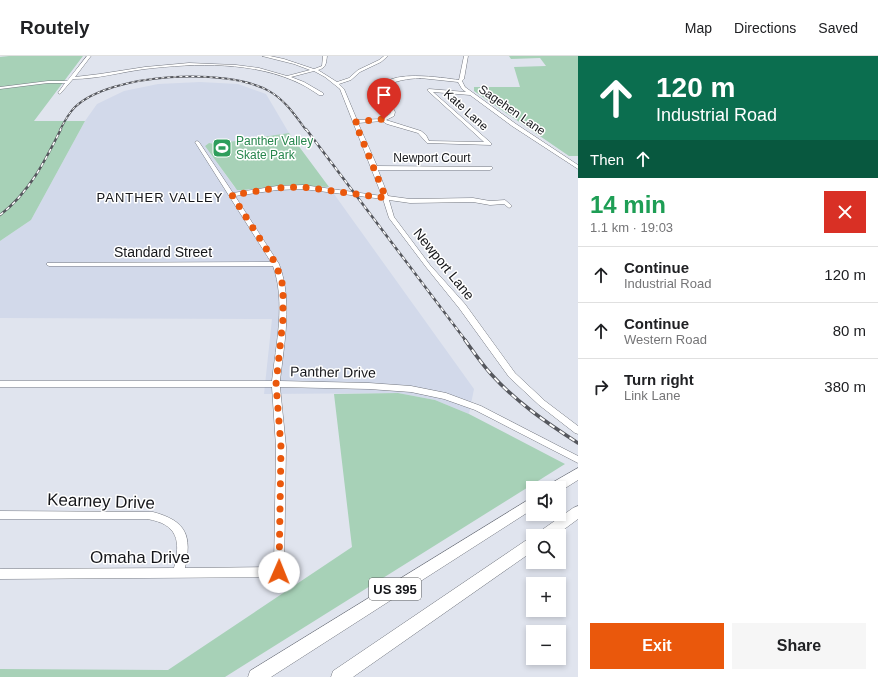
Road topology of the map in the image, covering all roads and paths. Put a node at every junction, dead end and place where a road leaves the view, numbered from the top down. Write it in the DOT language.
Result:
graph roads {
  1 [pos="89,56"];
  2 [pos="264,56"];
  3 [pos="325,56"];
  4 [pos="386,56"];
  5 [pos="466,56"];
  6 [pos="130,65"];
  7 [pos="135,69"];
  8 [pos="313,70"];
  9 [pos="287,77"];
  10 [pos="73,78"];
  11 [pos="350,80"];
  12 [pos="460,81"];
  13 [pos="69,82"];
  14 [pos="336,83"];
  15 [pos="0,88"];
  16 [pos="344,91"];
  17 [pos="60,93"];
  18 [pos="320,94"];
  19 [pos="470,94"];
  20 [pos="383,120"];
  21 [pos="355,122"];
  22 [pos="197,142"];
  23 [pos="578,167"];
  24 [pos="375,168"];
  25 [pos="490,168"];
  26 [pos="232,195"];
  27 [pos="386,198"];
  28 [pos="509,206"];
  29 [pos="49,264"];
  30 [pos="276,264"];
  31 [pos="0,384"];
  32 [pos="276,384"];
  33 [pos="578,431"];
  34 [pos="578,460"];
  35 [pos="526,506"];
  36 [pos="578,512"];
  37 [pos="0,515"];
  38 [pos="554,529"];
  39 [pos="526,548"];
  40 [pos="178,573"];
  41 [pos="0,574"];
  42 [pos="256,677"];
  43 [pos="339,677"];
  1 -- 10 [label="street"];
  2 -- 8 [label="street, Newport Lane"];
  3 -- 8 [label="street"];
  4 -- 11 [label="street"];
  5 -- 12 [label="street, Sagehen Lane"];
  6 -- 7 [label="street"];
  7 -- 9 [label="street"];
  7 -- 10 [label="street"];
  8 -- 9 [label="street"];
  8 -- 14 [label="street, Newport Lane"];
  9 -- 18 [label="street"];
  10 -- 13 [label="street"];
  11 -- 14 [label="street"];
  11 -- 16 [label="street"];
  12 -- 19 [label="street, Sagehen Lane"];
  12 -- 20 [label="street"];
  13 -- 15 [label="street"];
  13 -- 17 [label="street"];
  14 -- 16 [label="street, Newport Lane"];
  16 -- 21 [label="street, Newport Lane"];
  19 -- 20 [label="street, Kate Lane"];
  19 -- 23 [label="street, Sagehen Lane"];
  20 -- 21 [label="street"];
  21 -- 24 [label="street, Newport Lane"];
  22 -- 26 [label="street"];
  24 -- 25 [label="street, Newport Court"];
  24 -- 27 [label="street, Newport Lane"];
  26 -- 27 [label="street"];
  26 -- 30 [label="street"];
  27 -- 28 [label="street"];
  27 -- 33 [label="street, Newport Lane"];
  29 -- 30 [label="street, Standard Street"];
  30 -- 32 [label="street"];
  31 -- 32 [label="street, Panther Drive"];
  32 -- 34 [label="street, Panther Drive"];
  32 -- 40 [label="street, Omaha Drive"];
  35 -- 42 [label="highway, US 395"];
  36 -- 38 [label="highway"];
  37 -- 40 [label="street, Kearney Drive"];
  39 -- 43 [label="highway, US 395"];
  40 -- 41 [label="street, Omaha Drive"];
}
